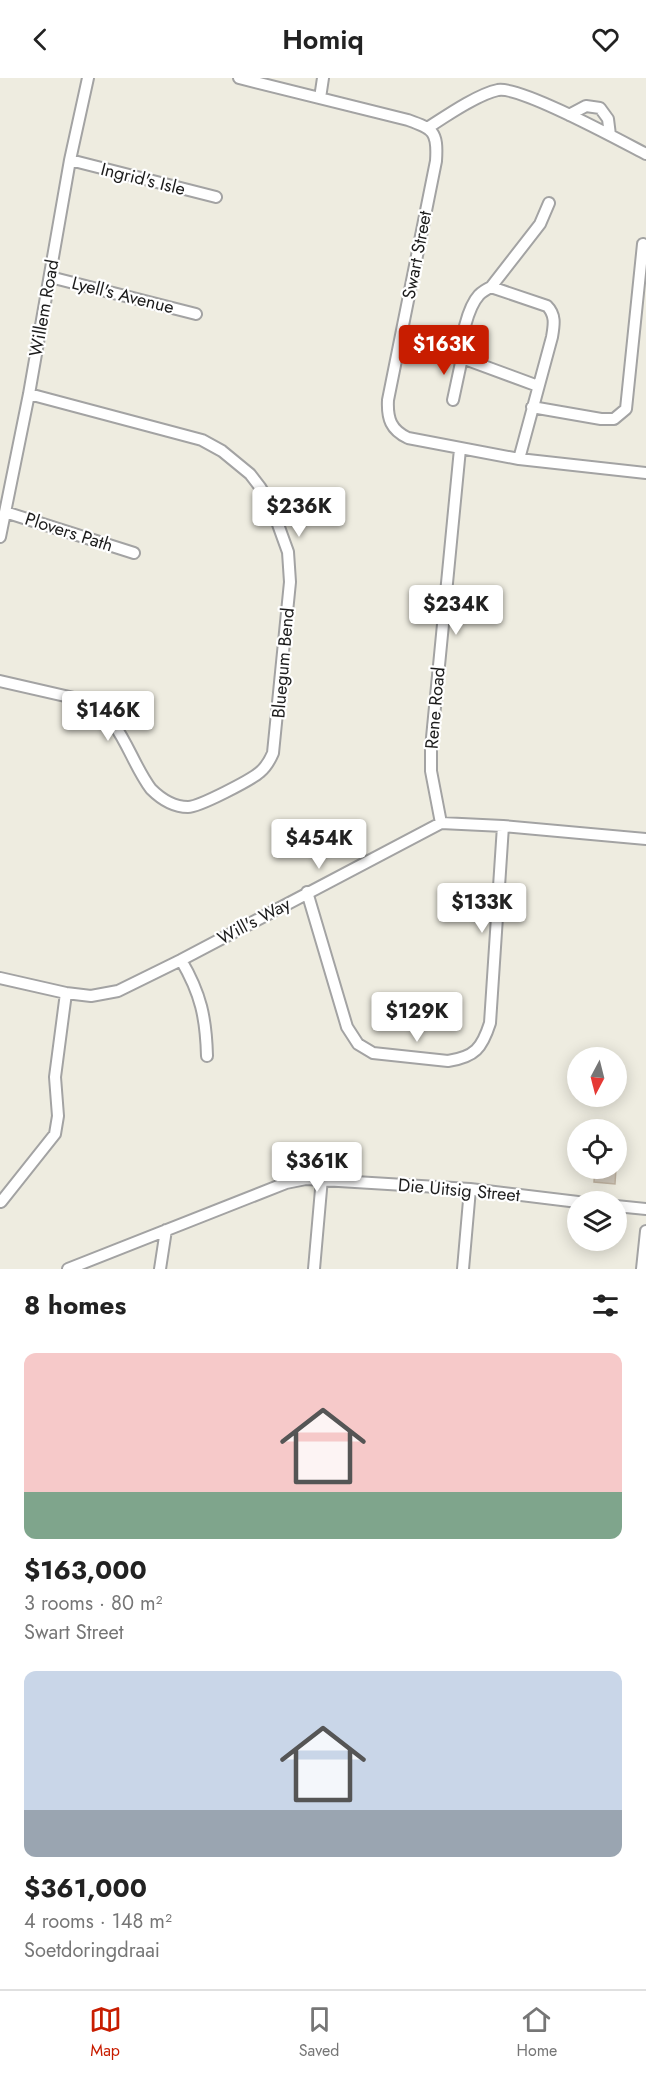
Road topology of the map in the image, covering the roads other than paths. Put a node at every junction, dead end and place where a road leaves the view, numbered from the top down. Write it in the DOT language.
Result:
graph roads {
  1 [pos="88,78"];
  2 [pos="239,78"];
  3 [pos="322,78"];
  4 [pos="320,98"];
  5 [pos="569,115"];
  6 [pos="429,127"];
  7 [pos="610,135"];
  8 [pos="646,154"];
  9 [pos="70,160"];
  10 [pos="216,197"];
  11 [pos="549,203"];
  12 [pos="643,244"];
  13 [pos="50,277"];
  14 [pos="491,287"];
  15 [pos="196,314"];
  16 [pos="462,358"];
  17 [pos="538,386"];
  18 [pos="28,394"];
  19 [pos="453,400"];
  20 [pos="532,407"];
  21 [pos="460,449"];
  22 [pos="519,459"];
  23 [pos="646,473"];
  24 [pos="5,512"];
  25 [pos="0,537"];
  26 [pos="134,553"];
  27 [pos="0,681"];
  28 [pos="441,823"];
  29 [pos="503,826"];
  30 [pos="646,839"];
  31 [pos="308,892"];
  32 [pos="181,960"];
  33 [pos="0,978"];
  34 [pos="66,993"];
  35 [pos="207,1056"];
  36 [pos="322,1179"];
  37 [pos="470,1189"];
  38 [pos="567,1201"];
  39 [pos="1,1202"];
  40 [pos="627,1207"];
  41 [pos="646,1209"];
  42 [pos="166,1230"];
  43 [pos="646,1231"];
  44 [pos="68,1269"];
  45 [pos="160,1269"];
  46 [pos="314,1269"];
  47 [pos="463,1269"];
  48 [pos="642,1269"];
  1 -- 9 [label="street, Willem Road"];
  2 -- 4 [label="street"];
  3 -- 4 [label="street"];
  4 -- 6 [label="street"];
  5 -- 6 [label="street"];
  5 -- 7 [label="street"];
  5 -- 7 [label="street"];
  6 -- 21 [label="street, Swart Street"];
  7 -- 8 [label="street"];
  9 -- 10 [label="street, Ingrid's Isle"];
  9 -- 13 [label="street, Willem Road"];
  11 -- 14 [label="street"];
  12 -- 20 [label="street"];
  13 -- 15 [label="street, Lyell's Avenue"];
  13 -- 18 [label="street, Willem Road"];
  14 -- 16 [label="street"];
  14 -- 17 [label="street"];
  16 -- 17 [label="street"];
  16 -- 19 [label="street"];
  17 -- 20 [label="street"];
  18 -- 24 [label="street, Willem Road"];
  18 -- 27 [label="street, Bluegum Bend"];
  20 -- 22 [label="street"];
  21 -- 22 [label="street, Swart Street"];
  21 -- 28 [label="street, Rene Road"];
  22 -- 23 [label="street, Swart Street"];
  24 -- 25 [label="street, Willem Road"];
  24 -- 26 [label="street, Plovers Path"];
  28 -- 29 [label="street"];
  28 -- 31 [label="street, Will's Way"];
  29 -- 30 [label="street"];
  29 -- 31 [label="street"];
  31 -- 32 [label="street, Will's Way"];
  32 -- 34 [label="street, Will's Way"];
  32 -- 35 [label="street"];
  33 -- 34 [label="street, Will's Way"];
  34 -- 39 [label="street"];
  36 -- 37 [label="street, Die Uitsig Street"];
  36 -- 42 [label="street, Die Uitsig Street"];
  36 -- 46 [label="street"];
  37 -- 38 [label="street, Die Uitsig Street"];
  37 -- 47 [label="street"];
  40 -- 41 [label="street"];
  42 -- 44 [label="street, Die Uitsig Street"];
  42 -- 45 [label="street"];
  43 -- 48 [label="street"];
}
